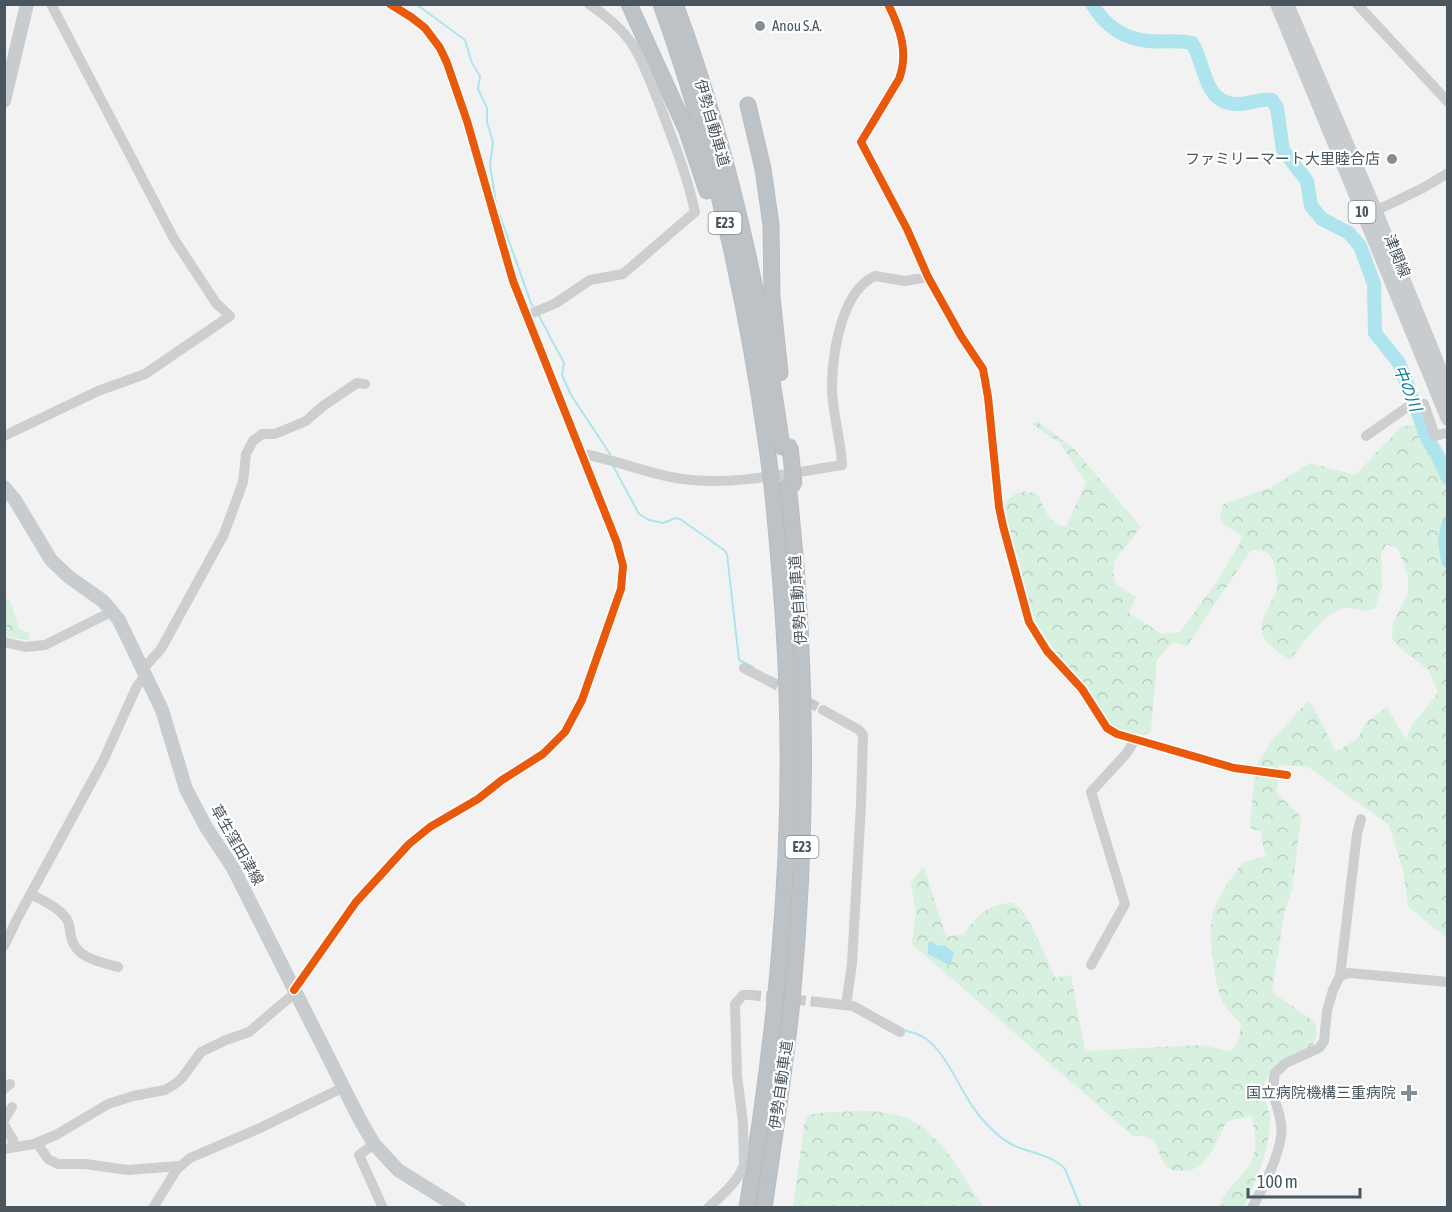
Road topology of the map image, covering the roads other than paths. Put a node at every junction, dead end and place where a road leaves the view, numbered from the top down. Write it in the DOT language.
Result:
graph roads {
  1 [pos="27,4"];
  2 [pos="51,4"];
  3 [pos="390,4"];
  4 [pos="589,4"];
  5 [pos="629,4"];
  6 [pos="661,4"];
  7 [pos="675,4"];
  8 [pos="888,4"];
  9 [pos="1277,4"];
  10 [pos="1287,4"];
  11 [pos="1357,4"];
  12 [pos="4,101"];
  13 [pos="1448,102"];
  14 [pos="748,105"];
  15 [pos="1448,173"];
  16 [pos="1370,214"];
  17 [pos="928,277"];
  18 [pos="742,303"];
  19 [pos="534,313"];
  20 [pos="365,384"];
  21 [pos="1448,389"];
  22 [pos="1447,426"];
  23 [pos="4,436"];
  24 [pos="1366,436"];
  25 [pos="780,447"];
  26 [pos="584,454"];
  27 [pos="785,485"];
  28 [pos="4,487"];
  29 [pos="113,611"];
  30 [pos="4,642"];
  31 [pos="744,668"];
  32 [pos="143,673"];
  33 [pos="769,681"];
  34 [pos="823,710"];
  35 [pos="1135,740"];
  36 [pos="1287,775"];
  37 [pos="1361,819"];
  38 [pos="31,894"];
  39 [pos="4,946"];
  40 [pos="1091,965"];
  41 [pos="118,967"];
  42 [pos="1340,976"];
  43 [pos="1448,982"];
  44 [pos="295,991"];
  45 [pos="751,995"];
  46 [pos="818,1002"];
  47 [pos="846,1005"];
  48 [pos="900,1032"];
  49 [pos="344,1087"];
  50 [pos="12,1107"];
  51 [pos="4,1120"];
  52 [pos="4,1125"];
  53 [pos="37,1143"];
  54 [pos="374,1144"];
  55 [pos="8,1148"];
  56 [pos="179,1166"];
  57 [pos="153,1208"];
  58 [pos="383,1208"];
  59 [pos="459,1208"];
  60 [pos="708,1208"];
  61 [pos="747,1208"];
  62 [pos="764,1208"];
  63 [pos="1251,1208"];
  1 -- 12 [label="main road"];
  2 -- 23 [label="street"];
  3 -- 19 [label="street"];
  4 -- 19 [label="street"];
  5 -- 18 [label="highway"];
  6 -- 18 [label="highway, 伊勢自動車道 / E23"];
  7 -- 25 [label="highway, 伊勢自動車道 / E23"];
  8 -- 17 [label="street"];
  9 -- 16 [label="main road, 津関線 / 10"];
  10 -- 16 [label="main road, 津関線 / 10"];
  11 -- 13 [label="street"];
  14 -- 25 [label="highway"];
  15 -- 16 [label="street"];
  16 -- 21 [label="main road, 津関線 / 10"];
  16 -- 22 [label="main road, 津関線 / 10"];
  17 -- 26 [label="street"];
  17 -- 35 [label="street"];
  18 -- 25 [label="highway, 伊勢自動車道 / E23"];
  19 -- 26 [label="street"];
  20 -- 32 [label="street"];
  22 -- 24 [label="street"];
  25 -- 27 [label="highway, 伊勢自動車道, bridge"];
  25 -- 27 [label="highway, bridge"];
  26 -- 44 [label="street"];
  27 -- 61 [label="highway, 伊勢自動車道 / E23"];
  27 -- 62 [label="highway, 伊勢自動車道 / E23"];
  28 -- 29 [label="main road, 草生窪田津線"];
  29 -- 30 [label="street"];
  29 -- 32 [label="main road, 草生窪田津線"];
  31 -- 33 [label="street"];
  32 -- 38 [label="street"];
  32 -- 44 [label="main road, 草生窪田津線"];
  34 -- 47 [label="street"];
  35 -- 36 [label="street"];
  35 -- 40 [label="street"];
  37 -- 42 [label="street"];
  38 -- 39 [label="street"];
  38 -- 41 [label="street"];
  42 -- 43 [label="street"];
  42 -- 63 [label="street"];
  44 -- 49 [label="main road, 草生窪田津線"];
  44 -- 53 [label="street"];
  45 -- 60 [label="street"];
  46 -- 47 [label="street"];
  47 -- 48 [label="street"];
  49 -- 54 [label="main road, 草生窪田津線"];
  49 -- 56 [label="street"];
  50 -- 51 [label="street"];
  52 -- 55 [label="street"];
  53 -- 55 [label="street"];
  53 -- 56 [label="street"];
  54 -- 58 [label="street"];
  54 -- 59 [label="main road, 草生窪田津線"];
  56 -- 57 [label="street"];
}
